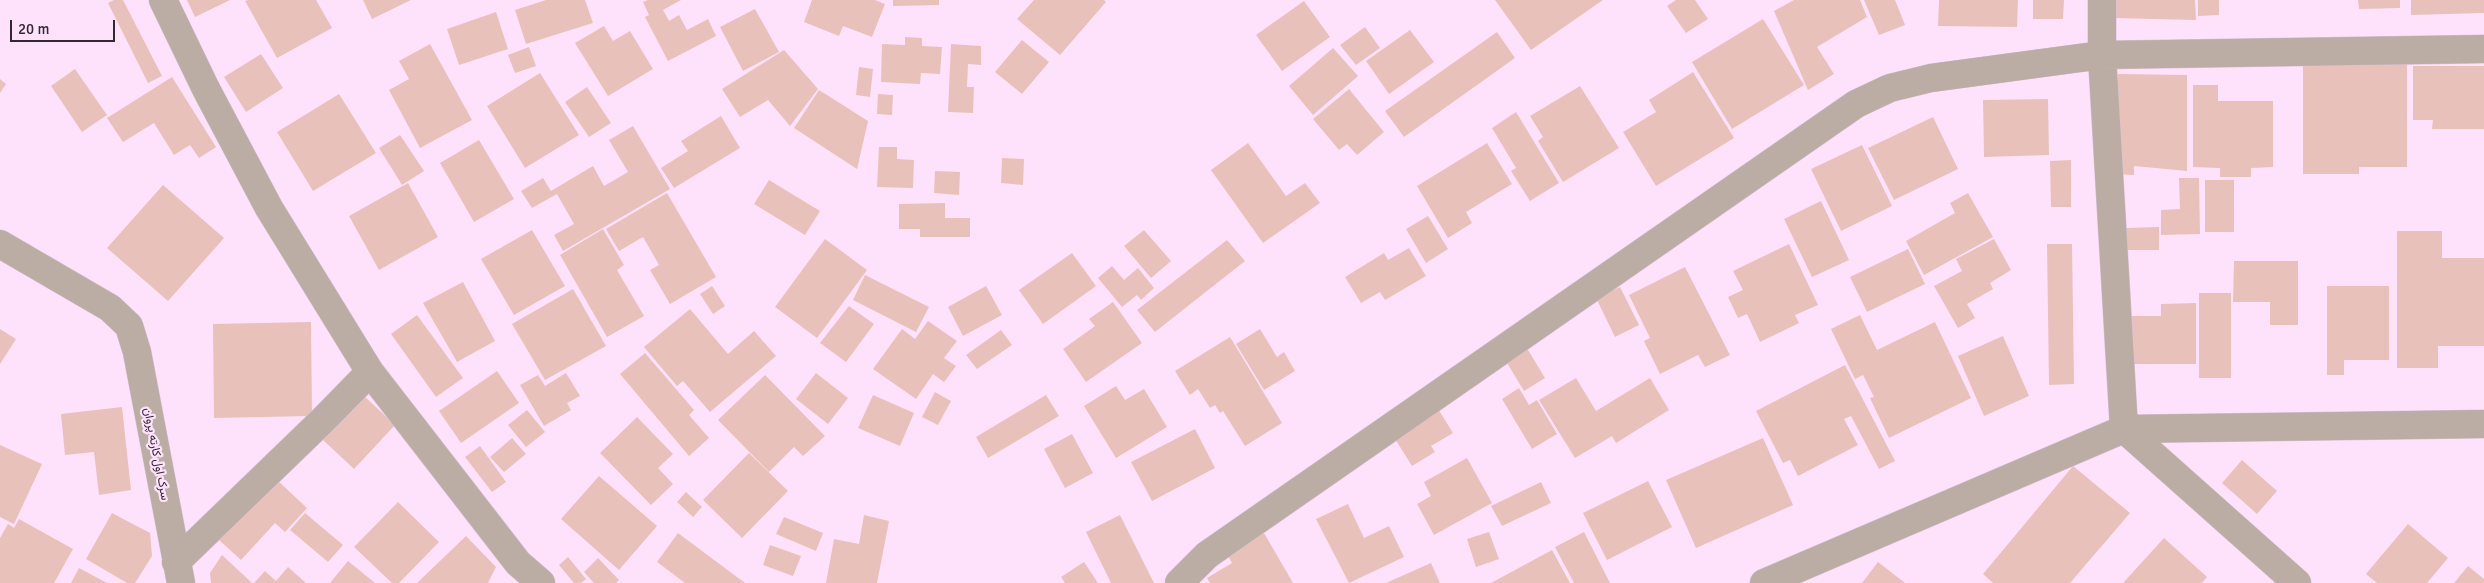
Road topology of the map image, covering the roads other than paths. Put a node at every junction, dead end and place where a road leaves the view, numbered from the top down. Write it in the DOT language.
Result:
graph roads {
  1 [pos="163,0"];
  2 [pos="2102,0"];
  3 [pos="2484,48"];
  4 [pos="2102,55"];
  5 [pos="0,244"];
  6 [pos="370,372"];
  7 [pos="2484,424"];
  8 [pos="2124,430"];
  9 [pos="178,573"];
  10 [pos="541,583"];
  11 [pos="1179,583"];
  12 [pos="1764,583"];
  13 [pos="2297,583"];
  1 -- 6 [label="street"];
  2 -- 4 [label="street"];
  3 -- 4 [label="street"];
  4 -- 8 [label="street"];
  4 -- 11 [label="street"];
  5 -- 9 [label="street, سرک اول کارته پروان"];
  6 -- 9 [label="street"];
  6 -- 10 [label="street"];
  7 -- 8 [label="street"];
  8 -- 12 [label="street"];
  8 -- 13 [label="street"];
}
